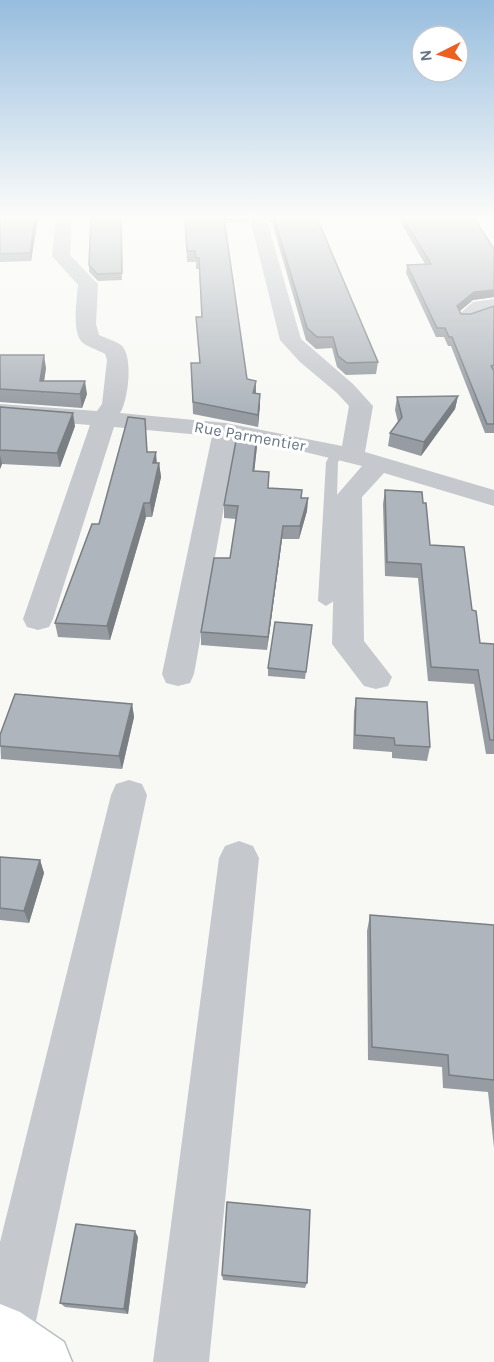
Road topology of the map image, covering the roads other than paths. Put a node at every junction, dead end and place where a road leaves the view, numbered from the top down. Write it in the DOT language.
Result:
graph roads {
  1 [pos="86,282"];
  2 [pos="275,282"];
  3 [pos="494,305"];
  4 [pos="467,316"];
  5 [pos="0,411"];
  6 [pos="105,417"];
  7 [pos="226,430"];
  8 [pos="356,458"];
  9 [pos="494,498"];
  10 [pos="326,601"];
  11 [pos="38,619"];
  12 [pos="178,674"];
  13 [pos="376,677"];
  14 [pos="129,795"];
  15 [pos="238,858"];
  16 [pos="16,1343"];
  17 [pos="181,1362"];
  1 -- 6 [label="street"];
  2 -- 8 [label="street"];
  3 -- 4 [label="street"];
  5 -- 6 [label="street, Rue Parmentier"];
  6 -- 7 [label="street, Rue Parmentier"];
  6 -- 11 [label="street"];
  7 -- 8 [label="street, Rue Parmentier"];
  7 -- 12 [label="street"];
  8 -- 9 [label="street, Rue Parmentier"];
  8 -- 10 [label="lane"];
  8 -- 13 [label="street"];
  14 -- 16 [label="street"];
  15 -- 17 [label="street"];
}
